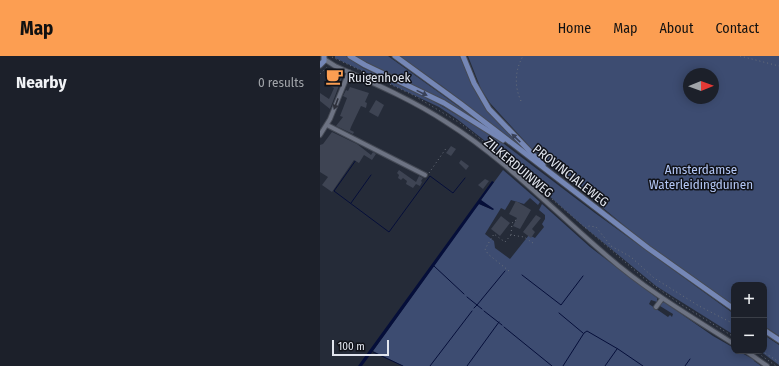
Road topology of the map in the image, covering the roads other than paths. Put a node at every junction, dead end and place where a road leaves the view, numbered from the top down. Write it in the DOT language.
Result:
graph roads {
  1 [pos="350,56"];
  2 [pos="395,56"];
  3 [pos="463,56"];
  4 [pos="325,62"];
  5 [pos="349,72"];
  6 [pos="327,125"];
  7 [pos="320,135"];
  8 [pos="519,148"];
  9 [pos="426,174"];
  10 [pos="554,176"];
  11 [pos="662,299"];
  12 [pos="656,307"];
  13 [pos="731,308"];
  14 [pos="767,332"];
  15 [pos="779,340"];
  16 [pos="731,342"];
  17 [pos="750,354"];
  18 [pos="767,366"];
  1 -- 8 [label="main road, one-way"];
  2 -- 8 [label="main road, PROVINCIALEWEG"];
  10 -- 3 [label="main road, one-way"];
  4 -- 5 [label="street, ZILKERDUINWEG"];
  5 -- 6 [label="street, one-way"];
  5 -- 11 [label="street, ZILKERDUINWEG"];
  6 -- 7 [label="street"];
  6 -- 9 [label="street"];
  8 -- 10 [label="main road, PROVINCIALEWEG"];
  10 -- 13 [label="main road, PROVINCIALEWEG"];
  11 -- 12 [label="street"];
  11 -- 16 [label="street, ZILKERDUINWEG"];
  14 -- 15 [label="main road"];
  17 -- 18 [label="street"];
}
